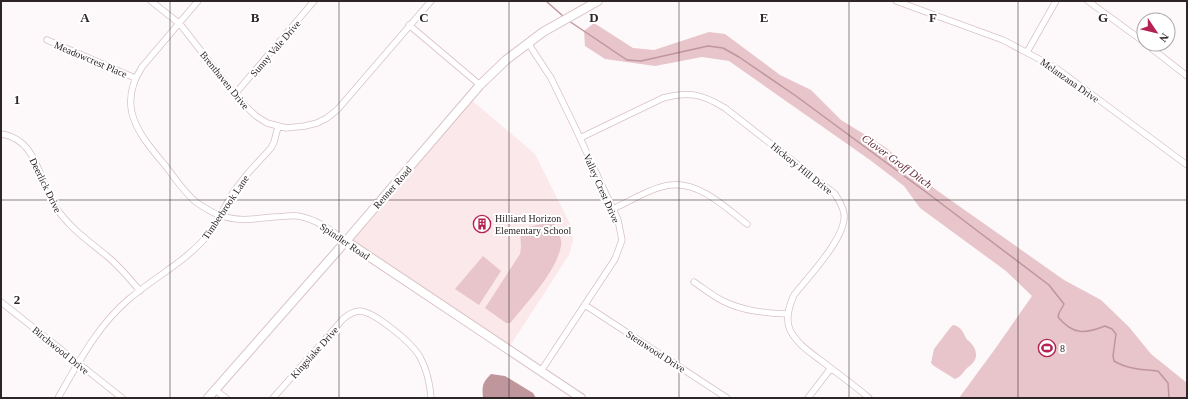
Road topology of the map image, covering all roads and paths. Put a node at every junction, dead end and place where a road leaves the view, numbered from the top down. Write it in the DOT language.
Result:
graph roads {
  1 [pos="151,1"];
  2 [pos="198,1"];
  3 [pos="314,1"];
  4 [pos="431,1"];
  5 [pos="598,1"];
  6 [pos="896,1"];
  7 [pos="1056,1"];
  8 [pos="1088,1"];
  9 [pos="179,23"];
  10 [pos="409,25"];
  11 [pos="1136,36"];
  12 [pos="47,40"];
  13 [pos="528,43"];
  14 [pos="1027,52"];
  15 [pos="1156,52"];
  16 [pos="1187,76"];
  17 [pos="135,78"];
  18 [pos="480,85"];
  19 [pos="235,94"];
  20 [pos="278,127"];
  21 [pos="1,134"];
  22 [pos="580,138"];
  23 [pos="1187,165"];
  24 [pos="613,210"];
  25 [pos="220,216"];
  26 [pos="747,224"];
  27 [pos="346,241"];
  28 [pos="694,282"];
  29 [pos="140,291"];
  30 [pos="1,302"];
  31 [pos="585,305"];
  32 [pos="787,314"];
  33 [pos="78,363"];
  34 [pos="831,368"];
  35 [pos="541,371"];
  36 [pos="215,390"];
  37 [pos="58,398"];
  38 [pos="122,398"];
  39 [pos="208,398"];
  40 [pos="226,398"];
  41 [pos="273,398"];
  42 [pos="432,398"];
  43 [pos="581,398"];
  44 [pos="727,398"];
  45 [pos="808,398"];
  46 [pos="869,398"];
  1 -- 9 [label="street, Brenthaven Drive"];
  2 -- 9 [label="street"];
  3 -- 19 [label="street, Sunny Vale Drive"];
  4 -- 10 [label="street"];
  5 -- 13 [label="main road, Renner Road"];
  6 -- 14 [label="street, Melanzana Drive"];
  7 -- 14 [label="street"];
  8 -- 11 [label="street"];
  9 -- 17 [label="street"];
  9 -- 19 [label="street, Brenthaven Drive"];
  10 -- 18 [label="street"];
  10 -- 20 [label="street"];
  12 -- 17 [label="street, Meadowcrest Place"];
  13 -- 18 [label="main road, Renner Road"];
  13 -- 22 [label="street, Valley Crest Drive"];
  14 -- 23 [label="street, Melanzana Drive"];
  15 -- 16 [label="street"];
  17 -- 25 [label="street, Spindler Road"];
  18 -- 27 [label="main road, Renner Road"];
  19 -- 20 [label="street, Brenthaven Drive"];
  20 -- 25 [label="street, Timberbrook Lane"];
  21 -- 29 [label="street, Deerlick Drive"];
  22 -- 24 [label="street, Valley Crest Drive"];
  22 -- 32 [label="street, Hickory Hill Drive"];
  24 -- 26 [label="street"];
  24 -- 31 [label="street, Valley Crest Drive"];
  25 -- 27 [label="street, Spindler Road"];
  25 -- 29 [label="street, Timberbrook Lane"];
  27 -- 35 [label="main road, Spindler Road"];
  27 -- 36 [label="main road, Renner Road"];
  28 -- 32 [label="street"];
  29 -- 33 [label="street, Timberbrook Lane"];
  30 -- 33 [label="street, Birchwood Drive"];
  31 -- 35 [label="street, Valley Crest Drive"];
  31 -- 44 [label="street, Stemwood Drive"];
  32 -- 34 [label="street"];
  33 -- 37 [label="street, Timberbrook Lane"];
  33 -- 38 [label="street, Birchwood Drive"];
  34 -- 45 [label="street"];
  34 -- 46 [label="street"];
  35 -- 43 [label="main road, Spindler Road"];
  36 -- 39 [label="main road, Renner Road"];
  36 -- 40 [label="street"];
  41 -- 42 [label="street, Kingslake Drive"];
}
